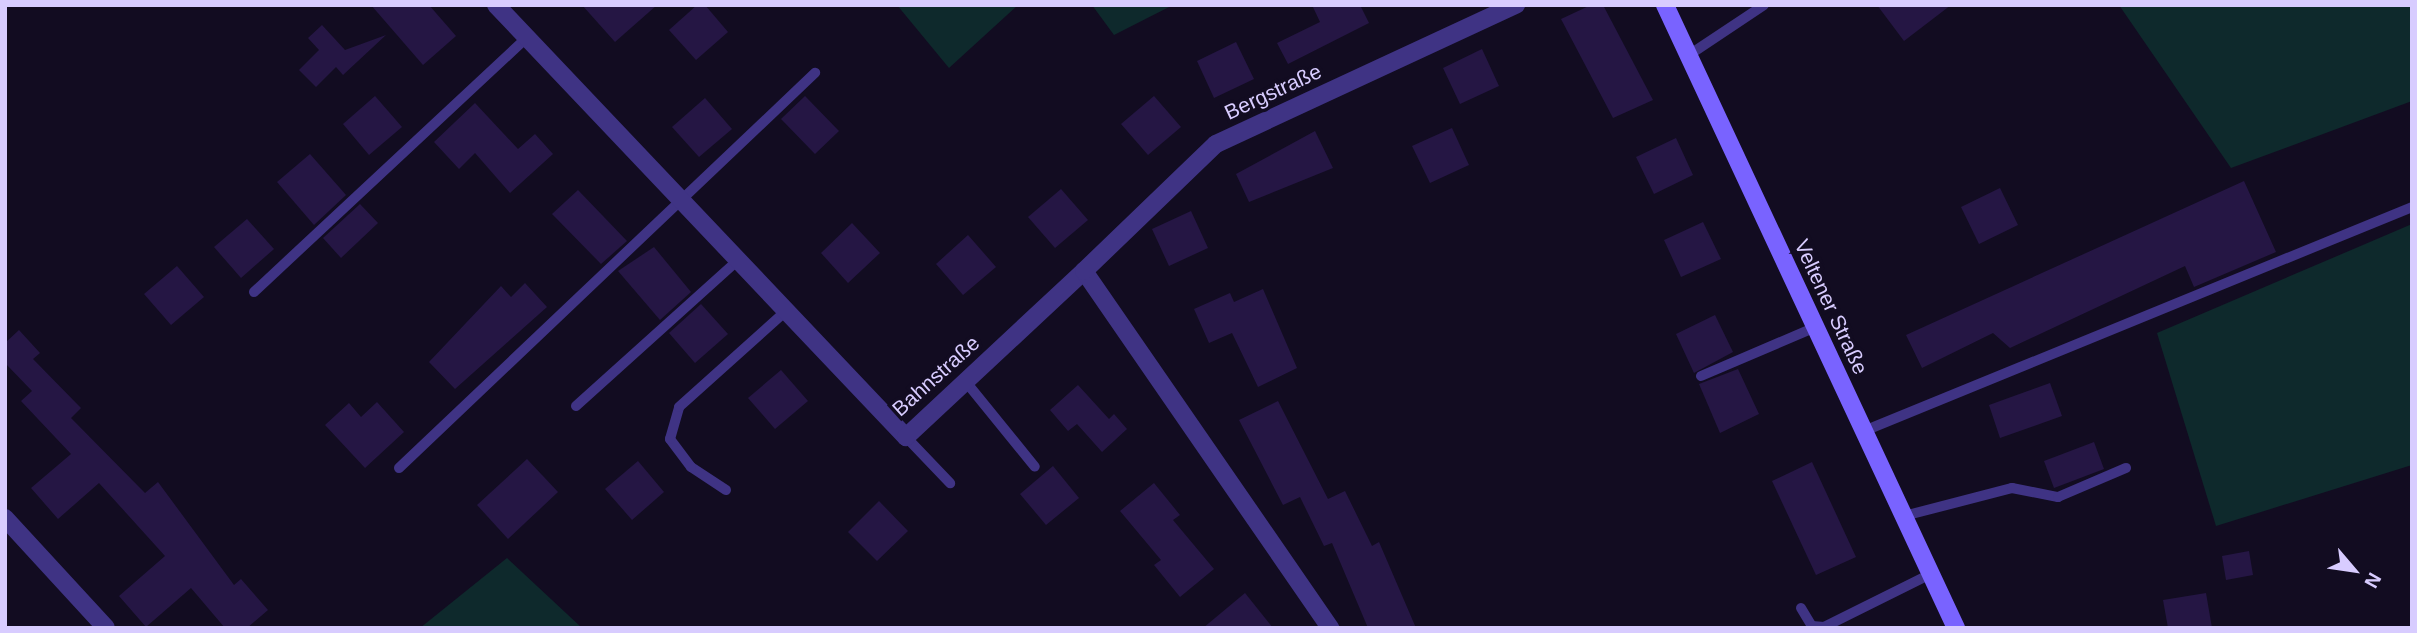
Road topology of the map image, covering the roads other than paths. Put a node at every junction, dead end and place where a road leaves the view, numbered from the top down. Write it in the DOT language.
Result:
graph roads {
  1 [pos="496,5"];
  2 [pos="1516,5"];
  3 [pos="1665,5"];
  4 [pos="1764,5"];
  5 [pos="527,37"];
  6 [pos="1689,55"];
  7 [pos="815,73"];
  8 [pos="682,201"];
  9 [pos="2412,207"];
  10 [pos="738,260"];
  11 [pos="1084,271"];
  12 [pos="254,292"];
  13 [pos="786,311"];
  14 [pos="1816,327"];
  15 [pos="1701,376"];
  16 [pos="966,382"];
  17 [pos="576,406"];
  18 [pos="1864,432"];
  19 [pos="906,437"];
  20 [pos="1035,467"];
  21 [pos="399,468"];
  22 [pos="2126,468"];
  23 [pos="950,483"];
  24 [pos="726,490"];
  25 [pos="1904,516"];
  26 [pos="5,519"];
  27 [pos="1931,574"];
  28 [pos="1801,607"];
  29 [pos="106,628"];
  30 [pos="1331,628"];
  31 [pos="1956,628"];
  1 -- 5 [label="street, Bahnstraße"];
  2 -- 11 [label="street, Bergstraße"];
  3 -- 6 [label="main road, Veltener Straße"];
  4 -- 6 [label="lane"];
  5 -- 8 [label="street, Bahnstraße"];
  5 -- 12 [label="lane"];
  6 -- 14 [label="main road, Veltener Straße"];
  7 -- 8 [label="lane"];
  8 -- 10 [label="street, Bahnstraße"];
  8 -- 21 [label="lane"];
  9 -- 18 [label="lane"];
  10 -- 13 [label="street, Bahnstraße"];
  10 -- 17 [label="lane"];
  11 -- 16 [label="street, Bahnstraße"];
  11 -- 30 [label="street"];
  13 -- 19 [label="street, Bahnstraße"];
  13 -- 24 [label="lane"];
  14 -- 15 [label="lane"];
  14 -- 18 [label="main road, Veltener Straße"];
  16 -- 19 [label="street, Bahnstraße"];
  16 -- 20 [label="lane"];
  18 -- 25 [label="main road, Veltener Straße"];
  19 -- 23 [label="lane"];
  22 -- 25 [label="lane"];
  25 -- 27 [label="main road, Veltener Straße"];
  26 -- 29 [label="street"];
  27 -- 28 [label="lane"];
  27 -- 31 [label="main road, Veltener Straße"];
}
